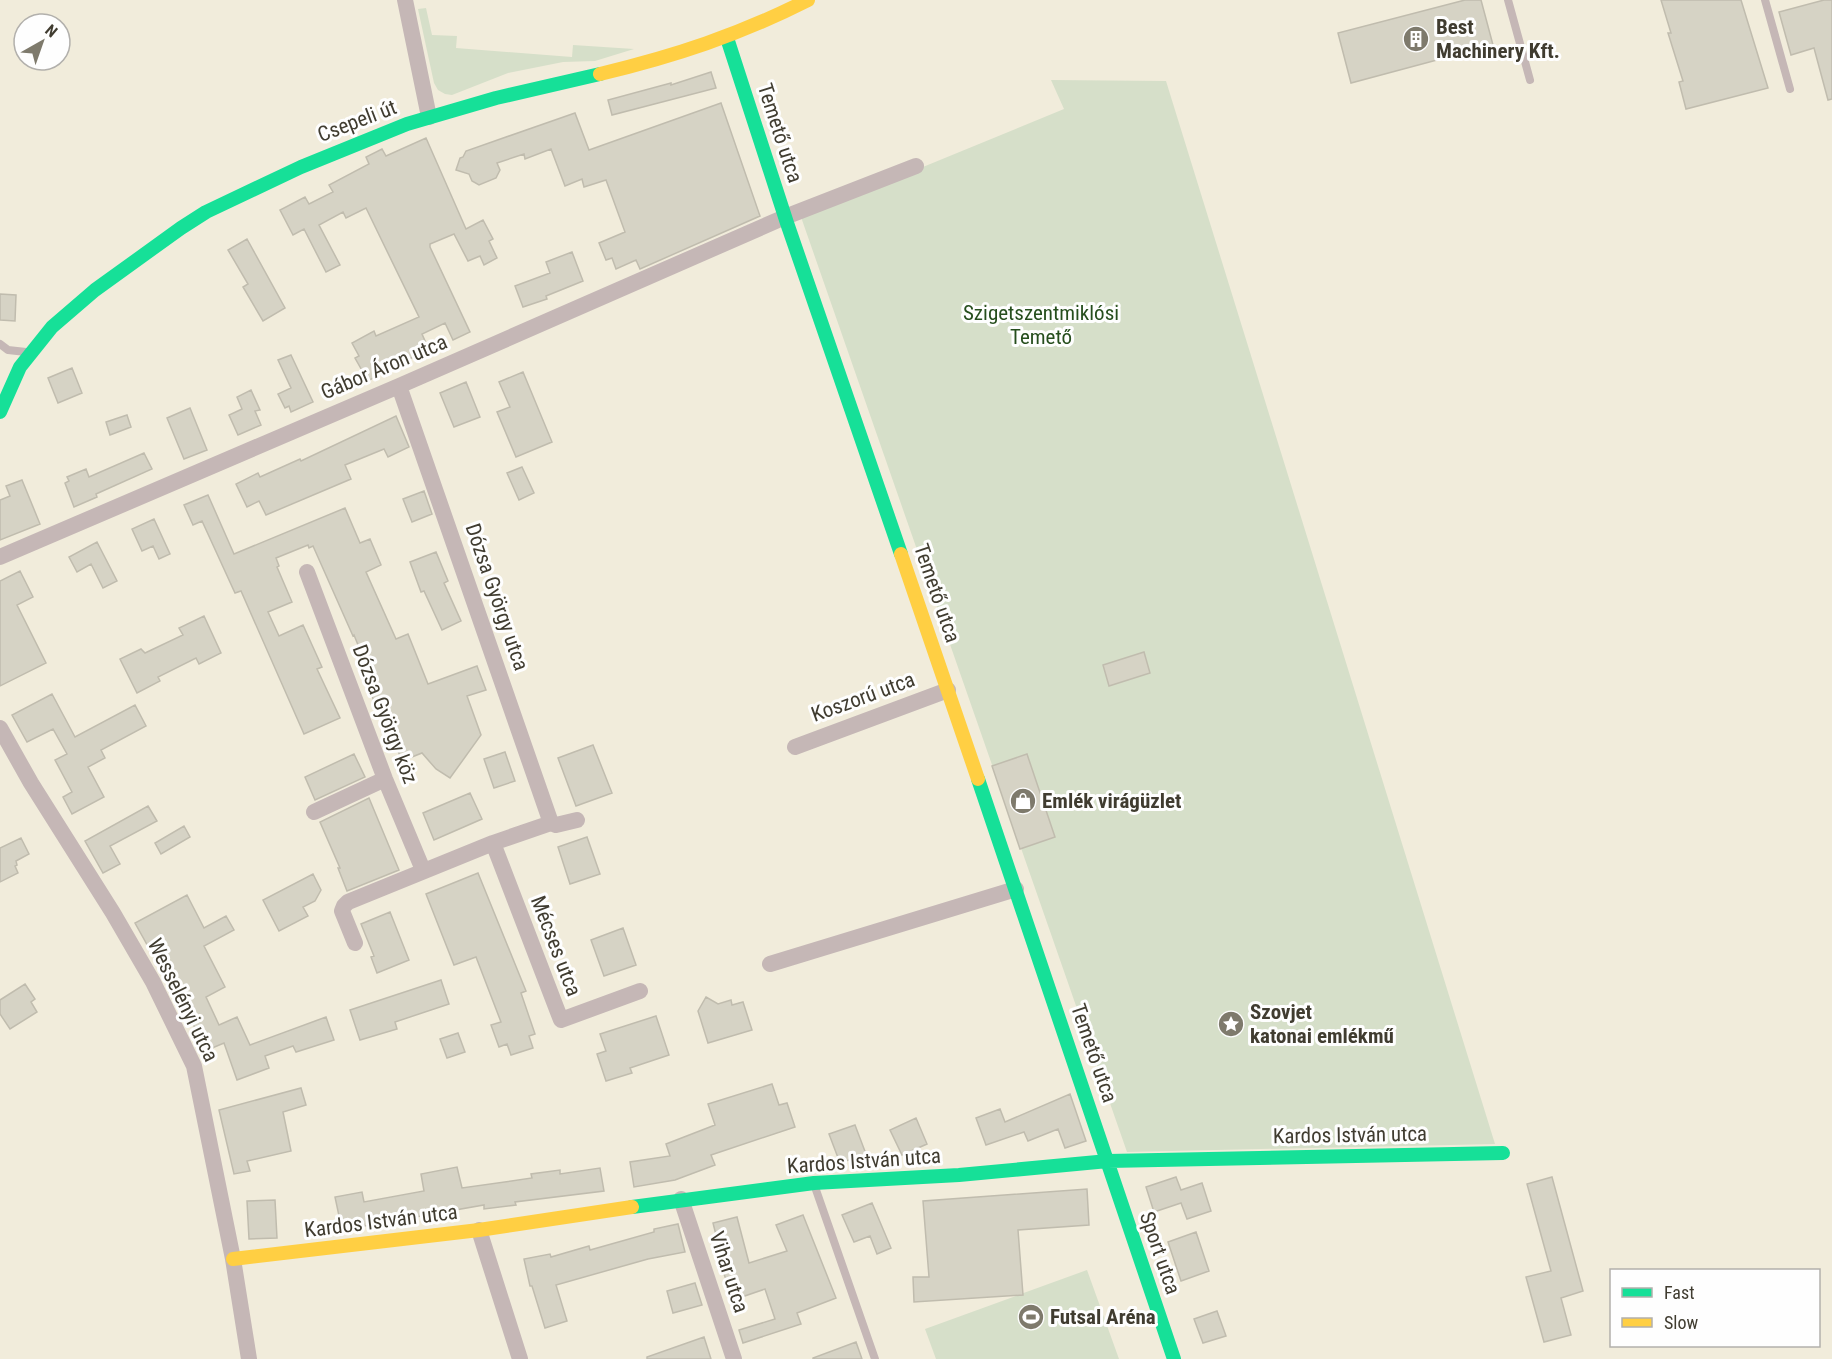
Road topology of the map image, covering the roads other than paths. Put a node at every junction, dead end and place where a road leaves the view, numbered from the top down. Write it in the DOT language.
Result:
graph roads {
  1 [pos="405,0"];
  2 [pos="808,0"];
  3 [pos="1508,0"];
  4 [pos="1765,0"];
  5 [pos="727,38"];
  6 [pos="1530,80"];
  7 [pos="1790,89"];
  8 [pos="429,117"];
  9 [pos="916,166"];
  10 [pos="785,217"];
  11 [pos="0,344"];
  12 [pos="30,353"];
  13 [pos="399,386"];
  14 [pos="0,412"];
  15 [pos="0,557"];
  16 [pos="307,572"];
  17 [pos="948,690"];
  18 [pos="0,728"];
  19 [pos="795,747"];
  20 [pos="385,779"];
  21 [pos="314,812"];
  22 [pos="577,820"];
  23 [pos="551,823"];
  24 [pos="493,843"];
  25 [pos="423,870"];
  26 [pos="1016,889"];
  27 [pos="355,942"];
  28 [pos="770,964"];
  29 [pos="640,992"];
  30 [pos="1503,1153"];
  31 [pos="1108,1161"];
  32 [pos="814,1183"];
  33 [pos="681,1199"];
  34 [pos="479,1230"];
  35 [pos="233,1259"];
  36 [pos="249,1359"];
  37 [pos="520,1359"];
  38 [pos="734,1359"];
  39 [pos="875,1359"];
  40 [pos="1174,1359"];
  1 -- 8 [label="street"];
  2 -- 5 [label="street, Csepeli út"];
  3 -- 6 [label="lane"];
  4 -- 7 [label="lane"];
  5 -- 8 [label="street, Csepeli út"];
  5 -- 10 [label="street, Temető utca"];
  8 -- 12 [label="street, Csepeli út"];
  9 -- 10 [label="street, Gábor Áron utca"];
  10 -- 13 [label="street, Gábor Áron utca"];
  10 -- 17 [label="street, Temető utca"];
  11 -- 12 [label="lane"];
  12 -- 14 [label="street, Csepeli út"];
  13 -- 15 [label="street, Gábor Áron utca"];
  13 -- 23 [label="street, Dózsa György utca"];
  16 -- 20 [label="street, Dózsa György köz"];
  17 -- 19 [label="street, Koszorú utca"];
  17 -- 26 [label="street, Temető utca"];
  18 -- 35 [label="street, Wesselényi utca"];
  20 -- 21 [label="street"];
  20 -- 25 [label="street, Dózsa György köz"];
  22 -- 23 [label="street"];
  23 -- 24 [label="street"];
  24 -- 25 [label="street"];
  24 -- 29 [label="street, Mécses utca"];
  25 -- 27 [label="street"];
  26 -- 28 [label="street"];
  26 -- 31 [label="street, Temető utca"];
  30 -- 31 [label="street, Kardos István utca"];
  31 -- 32 [label="street, Kardos István utca"];
  31 -- 40 [label="street, Sport utca"];
  32 -- 33 [label="street, Kardos István utca"];
  32 -- 39 [label="lane"];
  33 -- 34 [label="street, Kardos István utca"];
  33 -- 38 [label="street, Vihar utca"];
  34 -- 35 [label="street, Kardos István utca"];
  34 -- 37 [label="street"];
  35 -- 36 [label="street, Wesselényi utca"];
}
